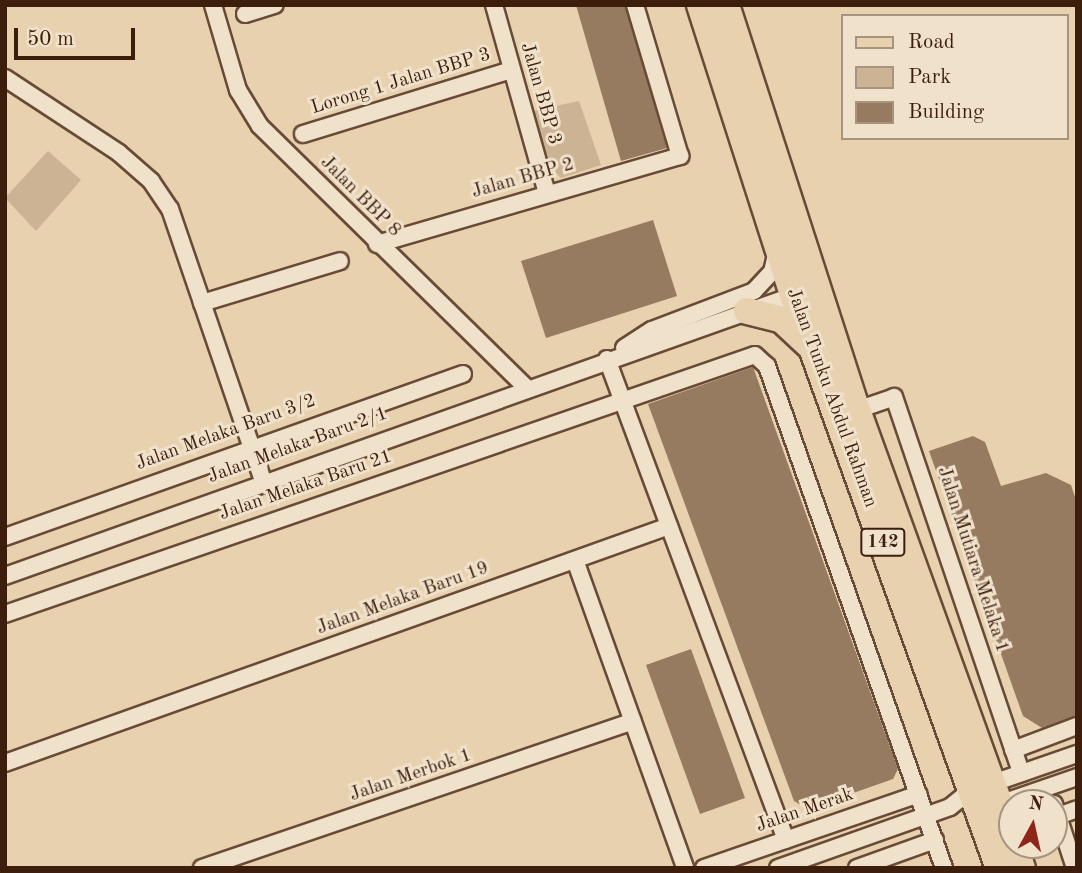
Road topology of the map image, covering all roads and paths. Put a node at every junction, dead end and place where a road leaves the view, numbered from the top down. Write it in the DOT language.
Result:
graph roads {
  1 [pos="213,5"];
  2 [pos="275,5"];
  3 [pos="494,5"];
  4 [pos="635,5"];
  5 [pos="700,5"];
  6 [pos="726,5"];
  7 [pos="245,14"];
  8 [pos="511,70"];
  9 [pos="6,81"];
  10 [pos="303,134"];
  11 [pos="547,193"];
  12 [pos="777,242"];
  13 [pos="377,244"];
  14 [pos="340,261"];
  15 [pos="819,286"];
  16 [pos="793,295"];
  17 [pos="202,303"];
  18 [pos="747,311"];
  19 [pos="816,355"];
  20 [pos="607,359"];
  21 [pos="463,374"];
  22 [pos="526,387"];
  23 [pos="621,397"];
  24 [pos="857,410"];
  25 [pos="251,445"];
  26 [pos="263,481"];
  27 [pos="669,526"];
  28 [pos="5,537"];
  29 [pos="575,560"];
  30 [pos="5,576"];
  31 [pos="5,614"];
  32 [pos="633,722"];
  33 [pos="1077,726"];
  34 [pos="1013,750"];
  35 [pos="1077,754"];
  36 [pos="5,763"];
  37 [pos="1021,773"];
  38 [pos="919,794"];
  39 [pos="978,799"];
  40 [pos="998,800"];
  41 [pos="927,816"];
  42 [pos="998,822"];
  43 [pos="786,840"];
  44 [pos="935,840"];
  45 [pos="1068,847"];
  46 [pos="202,868"];
  47 [pos="685,868"];
  48 [pos="704,868"];
  49 [pos="778,868"];
  50 [pos="857,868"];
  51 [pos="944,868"];
  52 [pos="999,868"];
  53 [pos="1075,868"];
  1 -- 13 [label="street, Jalan BBP 8"];
  2 -- 7 [label="street"];
  3 -- 8 [label="street, Jalan BBP 3"];
  4 -- 11 [label="street, Jalan BBP 2"];
  5 -- 12 [label="main road, Jalan Tunku Abdul Rahman / 142"];
  6 -- 15 [label="main road, Jalan Tunku Abdul Rahman / 142"];
  8 -- 10 [label="street, Lorong 1 Jalan BBP 3"];
  8 -- 11 [label="street, Jalan BBP 3"];
  9 -- 17 [label="street"];
  11 -- 13 [label="street, Jalan BBP 2"];
  12 -- 16 [label="main road, Jalan Tunku Abdul Rahman / 142"];
  12 -- 20 [label="street"];
  13 -- 22 [label="street, Jalan BBP 8"];
  14 -- 17 [label="street"];
  15 -- 16 [label="street"];
  15 -- 24 [label="main road, Jalan Tunku Abdul Rahman / 142"];
  16 -- 18 [label="street"];
  16 -- 19 [label="main road, Jalan Tunku Abdul Rahman / 142"];
  17 -- 25 [label="street"];
  18 -- 19 [label="main road"];
  18 -- 20 [label="street"];
  19 -- 39 [label="main road, Jalan Tunku Abdul Rahman / 142"];
  20 -- 22 [label="street, Jalan Melaka Baru 2/1"];
  20 -- 23 [label="street"];
  21 -- 25 [label="street, Jalan Melaka Baru 3/2"];
  22 -- 26 [label="street, Jalan Melaka Baru 2/1"];
  23 -- 27 [label="street"];
  23 -- 31 [label="street, Jalan Melaka Baru 21"];
  23 -- 38 [label="street, Jalan Melaka Baru 21"];
  24 -- 34 [label="street, Jalan Mutiara Melaka 1"];
  24 -- 39 [label="main road, Jalan Tunku Abdul Rahman / 142"];
  25 -- 26 [label="street"];
  25 -- 28 [label="street, Jalan Melaka Baru 3/2"];
  26 -- 30 [label="street, Jalan Melaka Baru 2/1"];
  27 -- 29 [label="street, Jalan Melaka Baru 19"];
  27 -- 43 [label="street"];
  29 -- 32 [label="street"];
  29 -- 36 [label="street, Jalan Melaka Baru 19"];
  32 -- 46 [label="street, Jalan Merbok 1"];
  32 -- 47 [label="street"];
  33 -- 34 [label="street"];
  34 -- 37 [label="street, Jalan Mutiara Melaka 1"];
  35 -- 37 [label="street"];
  37 -- 39 [label="street"];
  38 -- 41 [label="street, Jalan Melaka Baru 21"];
  38 -- 43 [label="street, Jalan Merak"];
  39 -- 40 [label="street"];
  39 -- 41 [label="street"];
  39 -- 42 [label="main road, Jalan Tunku Abdul Rahman / 142"];
  39 -- 52 [label="main road, Jalan Tunku Abdul Rahman / 142"];
  41 -- 44 [label="street, Jalan Melaka Baru 21"];
  41 -- 49 [label="street"];
  43 -- 48 [label="street, Jalan Merak"];
  44 -- 50 [label="street"];
  44 -- 51 [label="street, Jalan Melaka Baru 21"];
  45 -- 53 [label="street"];
}
